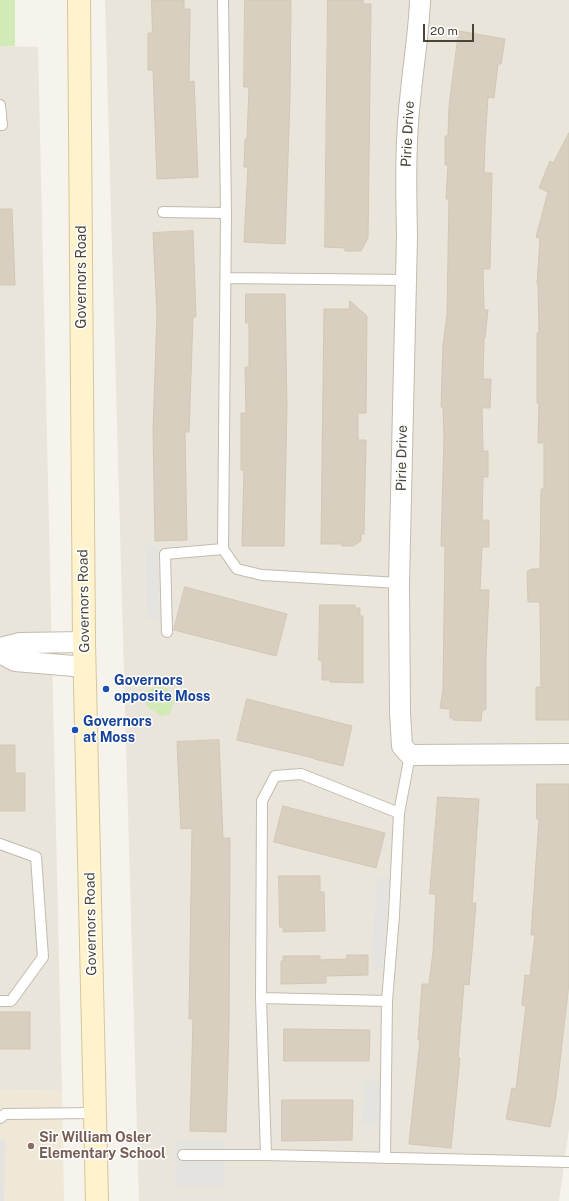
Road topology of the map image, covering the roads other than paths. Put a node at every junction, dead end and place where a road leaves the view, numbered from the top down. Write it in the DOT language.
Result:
graph roads {
  1 [pos="79,0"];
  2 [pos="223,0"];
  3 [pos="420,0"];
  4 [pos="0,105"];
  5 [pos="0,125"];
  6 [pos="163,212"];
  7 [pos="226,213"];
  8 [pos="226,278"];
  9 [pos="406,280"];
  10 [pos="223,550"];
  11 [pos="399,583"];
  12 [pos="167,632"];
  13 [pos="84,642"];
  14 [pos="0,648"];
  15 [pos="0,653"];
  16 [pos="85,667"];
  17 [pos="569,754"];
  18 [pos="410,756"];
  19 [pos="399,812"];
  20 [pos="0,844"];
  21 [pos="261,998"];
  22 [pos="0,1001"];
  23 [pos="387,1001"];
  24 [pos="95,1113"];
  25 [pos="0,1118"];
  26 [pos="184,1155"];
  27 [pos="266,1155"];
  28 [pos="385,1158"];
  29 [pos="569,1162"];
  30 [pos="96,1201"];
  1 -- 13 [label="main road, Governors Road"];
  2 -- 7 [label="lane"];
  3 -- 9 [label="street, Pirie Drive"];
  4 -- 5 [label="lane"];
  6 -- 7 [label="lane"];
  7 -- 8 [label="lane"];
  8 -- 9 [label="lane"];
  8 -- 10 [label="lane"];
  9 -- 11 [label="street, Pirie Drive"];
  10 -- 11 [label="lane"];
  10 -- 12 [label="lane"];
  11 -- 18 [label="street, Pirie Drive"];
  13 -- 14 [label="street"];
  13 -- 16 [label="main road, Governors Road"];
  15 -- 16 [label="street"];
  16 -- 24 [label="main road, Governors Road"];
  17 -- 18 [label="street"];
  18 -- 19 [label="lane"];
  19 -- 21 [label="lane"];
  19 -- 23 [label="lane"];
  20 -- 22 [label="lane"];
  21 -- 23 [label="lane"];
  21 -- 27 [label="lane"];
  23 -- 28 [label="lane"];
  24 -- 25 [label="lane"];
  24 -- 30 [label="main road, Governors Road"];
  26 -- 27 [label="lane"];
  27 -- 28 [label="lane"];
  28 -- 29 [label="lane"];
}
